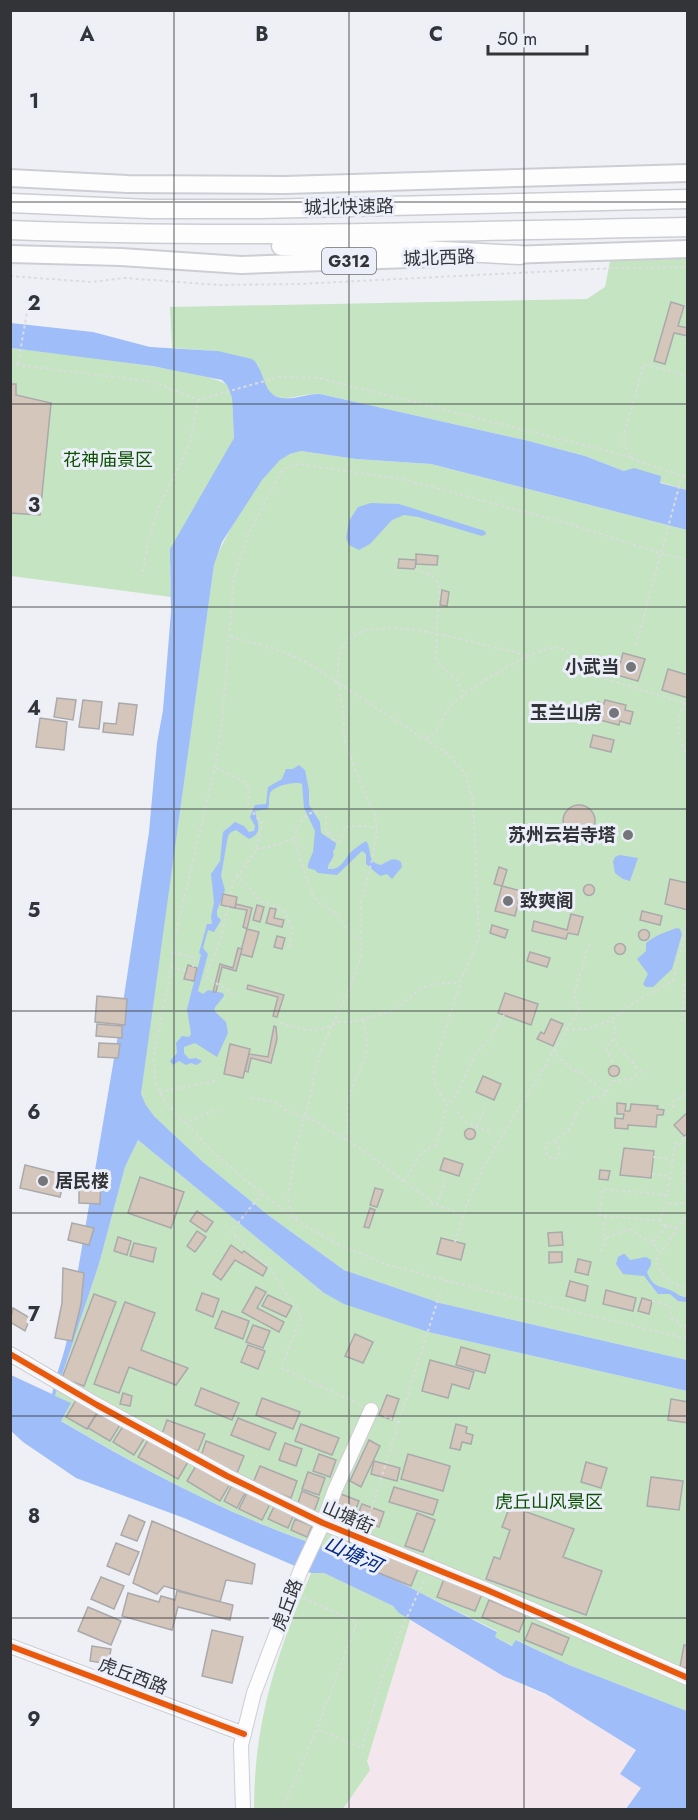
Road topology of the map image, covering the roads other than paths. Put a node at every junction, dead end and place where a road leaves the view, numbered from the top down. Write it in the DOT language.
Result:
graph roads {
  1 [pos="687,173"];
  2 [pos="10,178"];
  3 [pos="687,199"];
  4 [pos="10,203"];
  5 [pos="687,226"];
  6 [pos="10,230"];
  7 [pos="148,235"];
  8 [pos="687,249"];
  9 [pos="10,254"];
  10 [pos="520,255"];
  11 [pos="10,1354"];
  12 [pos="371,1410"];
  13 [pos="324,1523"];
  14 [pos="10,1646"];
  15 [pos="687,1678"];
  16 [pos="244,1734"];
  17 [pos="243,1809"];
  1 -- 2 [label="main road"];
  3 -- 4 [label="highway, 城北快速路"];
  5 -- 7 [label="highway, 城北快速路"];
  6 -- 7 [label="highway, 城北快速路"];
  7 -- 10 [label="highway"];
  8 -- 10 [label="main road, 城北西路 / G312"];
  9 -- 10 [label="main road, 城北西路 / G312"];
  11 -- 13 [label="street, 山塘街"];
  12 -- 13 [label="street, 虎丘路"];
  13 -- 15 [label="street, 山塘街"];
  13 -- 16 [label="street, 虎丘路"];
  14 -- 16 [label="street, 虎丘西路"];
  16 -- 17 [label="street, 虎丘路"];
}
